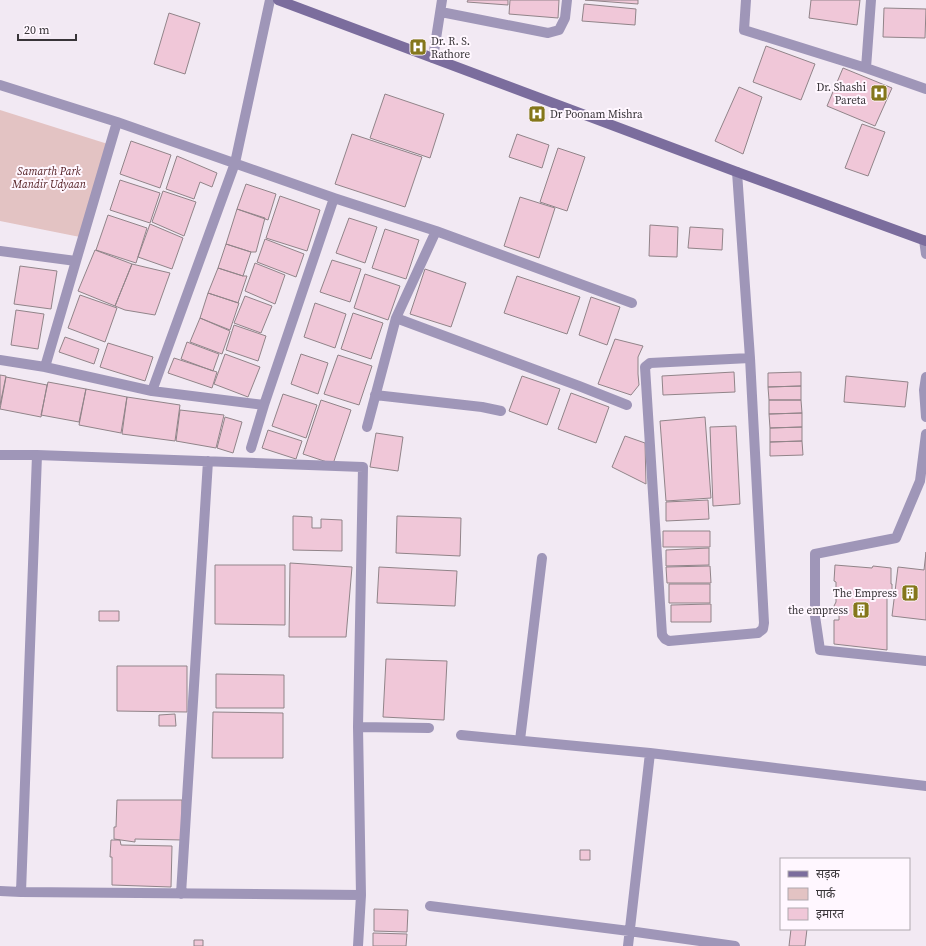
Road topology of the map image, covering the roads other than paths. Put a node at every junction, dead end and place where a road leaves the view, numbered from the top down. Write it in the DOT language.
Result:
graph roads {
  1 [pos="270,0"];
  2 [pos="278,0"];
  3 [pos="442,0"];
  4 [pos="567,0"];
  5 [pos="746,0"];
  6 [pos="871,0"];
  7 [pos="441,12"];
  8 [pos="433,58"];
  9 [pos="866,68"];
  10 [pos="0,85"];
  11 [pos="926,89"];
  12 [pos="117,122"];
  13 [pos="235,164"];
  14 [pos="737,172"];
  15 [pos="334,198"];
  16 [pos="436,231"];
  17 [pos="925,240"];
  18 [pos="0,251"];
  19 [pos="926,254"];
  20 [pos="76,262"];
  21 [pos="632,303"];
  22 [pos="396,318"];
  23 [pos="750,358"];
  24 [pos="0,360"];
  25 [pos="45,368"];
  26 [pos="926,377"];
  27 [pos="152,391"];
  28 [pos="375,395"];
  29 [pos="264,405"];
  30 [pos="627,405"];
  31 [pos="501,411"];
  32 [pos="926,418"];
  33 [pos="367,427"];
  34 [pos="926,434"];
  35 [pos="251,448"];
  36 [pos="0,455"];
  37 [pos="37,455"];
  38 [pos="208,461"];
  39 [pos="542,558"];
  40 [pos="926,661"];
  41 [pos="358,727"];
  42 [pos="429,728"];
  43 [pos="461,735"];
  44 [pos="520,740"];
  45 [pos="650,753"];
  46 [pos="926,786"];
  47 [pos="0,891"];
  48 [pos="21,892"];
  49 [pos="181,894"];
  50 [pos="361,895"];
  51 [pos="430,906"];
  52 [pos="630,931"];
  53 [pos="358,946"];
  54 [pos="628,946"];
  55 [pos="735,946"];
  1 -- 13 [label="street"];
  2 -- 8 [label="street"];
  3 -- 7 [label="street"];
  4 -- 7 [label="street"];
  5 -- 9 [label="street"];
  6 -- 9 [label="street"];
  7 -- 8 [label="street"];
  8 -- 14 [label="street"];
  9 -- 11 [label="street"];
  10 -- 12 [label="street"];
  12 -- 13 [label="street"];
  12 -- 20 [label="street"];
  13 -- 15 [label="street"];
  13 -- 27 [label="street"];
  14 -- 17 [label="street"];
  14 -- 23 [label="street"];
  15 -- 16 [label="street"];
  15 -- 29 [label="street"];
  16 -- 21 [label="street"];
  16 -- 22 [label="street"];
  17 -- 19 [label="street"];
  18 -- 20 [label="street"];
  20 -- 25 [label="street"];
  22 -- 28 [label="street"];
  22 -- 30 [label="street"];
  23 -- 23 [label="street"];
  24 -- 25 [label="street"];
  25 -- 27 [label="street"];
  26 -- 32 [label="street"];
  27 -- 29 [label="street"];
  28 -- 31 [label="street"];
  28 -- 33 [label="street"];
  29 -- 35 [label="street"];
  34 -- 40 [label="street"];
  36 -- 37 [label="street"];
  37 -- 38 [label="street"];
  37 -- 48 [label="street"];
  38 -- 41 [label="street"];
  38 -- 49 [label="street"];
  39 -- 44 [label="street"];
  41 -- 42 [label="street"];
  41 -- 50 [label="street"];
  43 -- 44 [label="street"];
  44 -- 45 [label="street"];
  45 -- 46 [label="street"];
  45 -- 52 [label="street"];
  47 -- 48 [label="street"];
  48 -- 49 [label="street"];
  49 -- 50 [label="street"];
  50 -- 53 [label="street"];
  51 -- 52 [label="street"];
  52 -- 54 [label="street"];
  52 -- 55 [label="street"];
}
